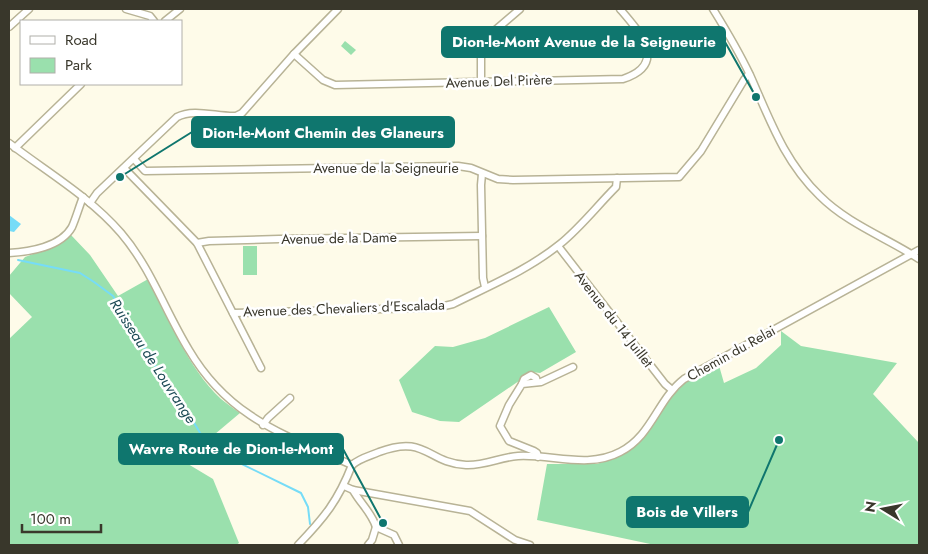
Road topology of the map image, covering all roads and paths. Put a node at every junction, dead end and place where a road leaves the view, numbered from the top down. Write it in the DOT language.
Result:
graph roads {
  1 [pos="29,9"];
  2 [pos="126,9"];
  3 [pos="180,9"];
  4 [pos="338,9"];
  5 [pos="520,9"];
  6 [pos="620,9"];
  7 [pos="713,9"];
  8 [pos="153,20"];
  9 [pos="166,20"];
  10 [pos="9,28"];
  11 [pos="294,54"];
  12 [pos="749,74"];
  13 [pos="481,82"];
  14 [pos="80,85"];
  15 [pos="9,143"];
  16 [pos="15,148"];
  17 [pos="134,159"];
  18 [pos="124,168"];
  19 [pos="145,171"];
  20 [pos="482,174"];
  21 [pos="617,178"];
  22 [pos="136,180"];
  23 [pos="83,197"];
  24 [pos="90,203"];
  25 [pos="482,236"];
  26 [pos="196,243"];
  27 [pos="558,246"];
  28 [pos="919,250"];
  29 [pos="9,253"];
  30 [pos="911,254"];
  31 [pos="919,259"];
  32 [pos="485,288"];
  33 [pos="233,313"];
  34 [pos="573,367"];
  35 [pos="261,368"];
  36 [pos="672,390"];
  37 [pos="290,398"];
  38 [pos="264,425"];
  39 [pos="538,457"];
  40 [pos="352,465"];
  41 [pos="344,486"];
  42 [pos="353,490"];
  43 [pos="376,527"];
  44 [pos="514,543"];
  45 [pos="298,545"];
  46 [pos="368,545"];
  47 [pos="399,545"];
  48 [pos="530,545"];
  1 -- 10 [label="street"];
  2 -- 8 [label="street"];
  3 -- 9 [label="street"];
  4 -- 11 [label="street"];
  5 -- 13 [label="street"];
  6 -- 13 [label="street, Avenue Del Pirère"];
  7 -- 12 [label="street"];
  11 -- 13 [label="street, Avenue Del Pirère"];
  11 -- 17 [label="street"];
  12 -- 21 [label="street, Avenue de la Seigneurie"];
  12 -- 30 [label="street"];
  14 -- 16 [label="street"];
  15 -- 16 [label="street"];
  16 -- 23 [label="street"];
  17 -- 18 [label="street"];
  17 -- 19 [label="street"];
  18 -- 22 [label="street"];
  18 -- 24 [label="street"];
  19 -- 20 [label="street, Avenue de la Seigneurie"];
  19 -- 22 [label="street"];
  20 -- 21 [label="street, Avenue de la Seigneurie"];
  20 -- 25 [label="street"];
  21 -- 27 [label="street, Avenue des Chevaliers d'Escalada"];
  22 -- 26 [label="street"];
  23 -- 24 [label="street"];
  23 -- 29 [label="street"];
  24 -- 38 [label="street"];
  25 -- 26 [label="street, Avenue de la Dame"];
  25 -- 32 [label="street"];
  26 -- 33 [label="street"];
  27 -- 32 [label="street, Avenue des Chevaliers d'Escalada"];
  27 -- 36 [label="street, Avenue du 14 Juillet"];
  28 -- 30 [label="street, Chemin du Relai"];
  30 -- 31 [label="street"];
  30 -- 36 [label="street, Chemin du Relai"];
  32 -- 33 [label="street, Avenue des Chevaliers d'Escalada"];
  33 -- 35 [label="street"];
  34 -- 39 [label="street, Chemin du Relai"];
  36 -- 39 [label="street, Chemin du Relai"];
  37 -- 38 [label="street"];
  38 -- 40 [label="street"];
  39 -- 40 [label="street, Chemin du Relai"];
  40 -- 41 [label="street"];
  41 -- 42 [label="street"];
  41 -- 45 [label="street"];
  42 -- 43 [label="street"];
  42 -- 44 [label="street"];
  43 -- 46 [label="street"];
  43 -- 47 [label="street"];
  44 -- 48 [label="street"];
}
